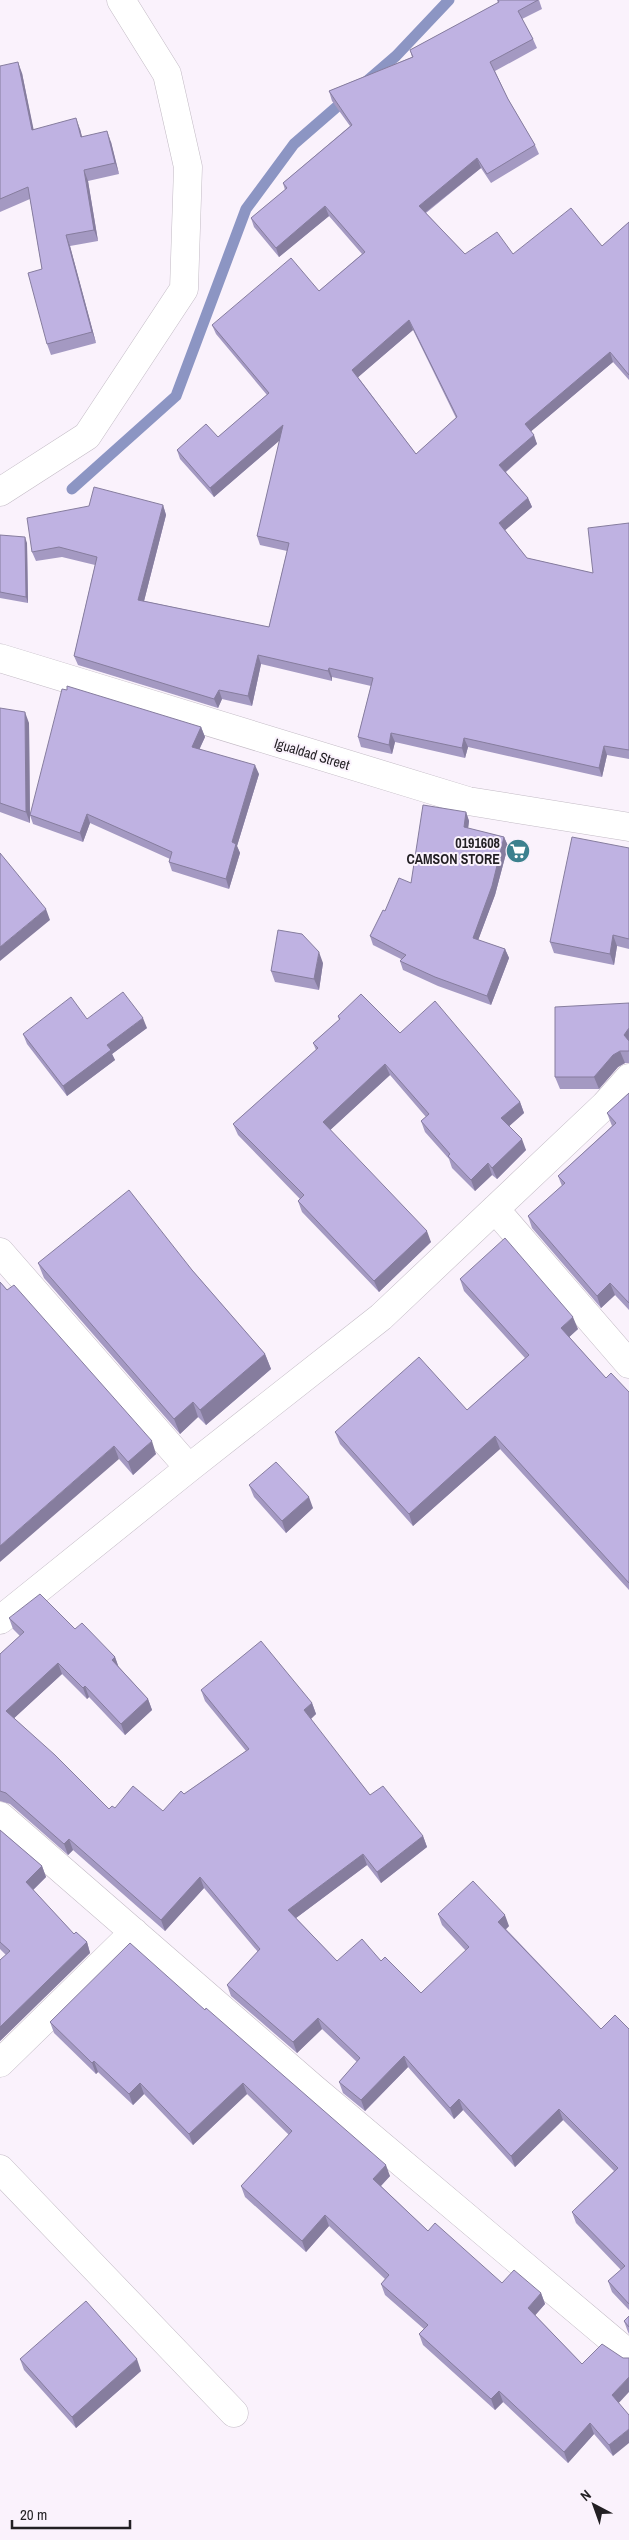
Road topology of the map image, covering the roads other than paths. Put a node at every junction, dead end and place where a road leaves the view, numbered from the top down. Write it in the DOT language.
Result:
graph roads {
  1 [pos="121,0"];
  2 [pos="0,492"];
  3 [pos="0,658"];
  4 [pos="629,827"];
  5 [pos="629,1078"];
  6 [pos="495,1209"];
  7 [pos="0,1252"];
  8 [pos="629,1364"];
  9 [pos="188,1468"];
  10 [pos="0,1620"];
  11 [pos="0,1816"];
  12 [pos="134,1932"];
  13 [pos="0,2063"];
  14 [pos="0,2168"];
  15 [pos="629,2354"];
  16 [pos="234,2413"];
  1 -- 2 [label="street"];
  3 -- 4 [label="street, Igualdad Street"];
  5 -- 6 [label="street"];
  6 -- 8 [label="street"];
  6 -- 9 [label="street"];
  7 -- 9 [label="street"];
  9 -- 10 [label="street"];
  11 -- 12 [label="street"];
  12 -- 13 [label="street"];
  12 -- 15 [label="street"];
  14 -- 16 [label="street"];
}
